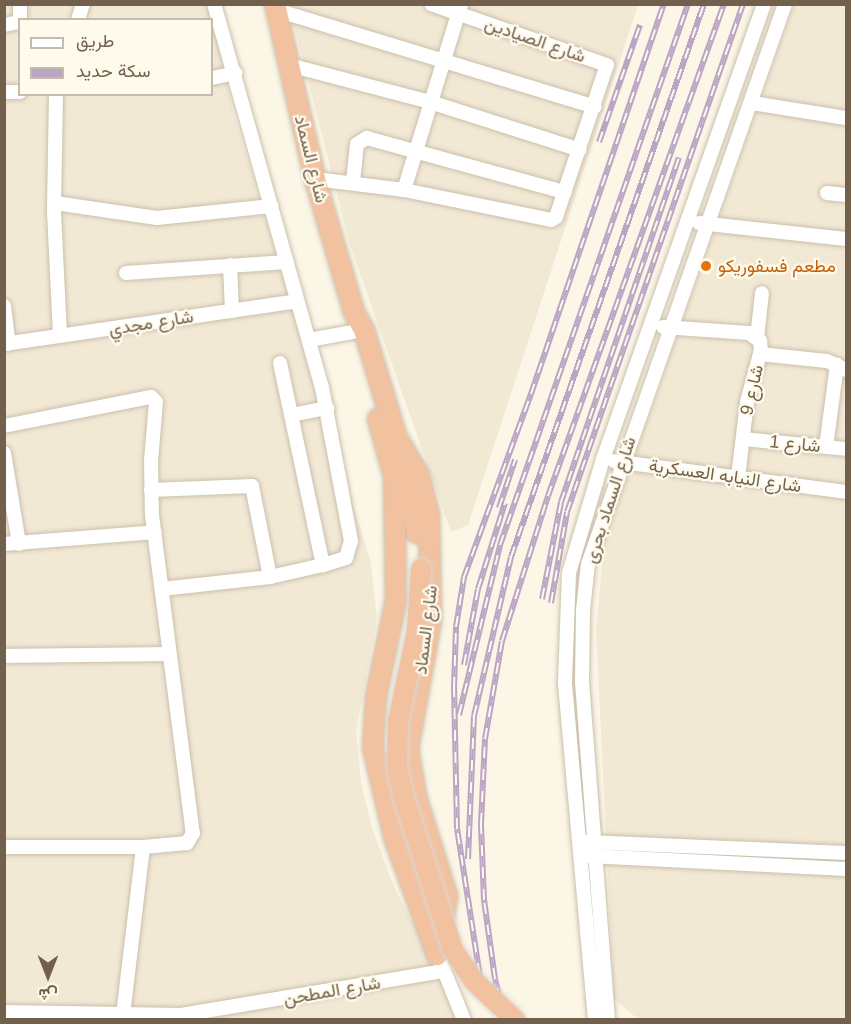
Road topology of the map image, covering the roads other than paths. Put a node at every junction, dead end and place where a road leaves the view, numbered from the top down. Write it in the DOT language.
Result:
graph roads {
  1 [pos="214,4"];
  2 [pos="431,4"];
  3 [pos="764,4"];
  4 [pos="785,4"];
  5 [pos="275,7"];
  6 [pos="459,9"];
  7 [pos="297,11"];
  8 [pos="443,59"];
  9 [pos="289,65"];
  10 [pos="235,73"];
  11 [pos="213,78"];
  12 [pos="56,96"];
  13 [pos="430,102"];
  14 [pos="752,103"];
  15 [pos="595,107"];
  16 [pos="846,118"];
  17 [pos="416,149"];
  18 [pos="579,150"];
  19 [pos="315,179"];
  20 [pos="353,182"];
  21 [pos="404,190"];
  22 [pos="565,192"];
  23 [pos="827,193"];
  24 [pos="846,195"];
  25 [pos="55,202"];
  26 [pos="271,206"];
  27 [pos="690,222"];
  28 [pos="708,225"];
  29 [pos="846,239"];
  30 [pos="287,262"];
  31 [pos="230,265"];
  32 [pos="126,273"];
  33 [pos="762,293"];
  34 [pos="297,301"];
  35 [pos="4,306"];
  36 [pos="232,311"];
  37 [pos="652,326"];
  38 [pos="670,328"];
  39 [pos="359,331"];
  40 [pos="60,336"];
  41 [pos="758,338"];
  42 [pos="309,340"];
  43 [pos="7,344"];
  44 [pos="760,354"];
  45 [pos="280,363"];
  46 [pos="842,367"];
  47 [pos="327,408"];
  48 [pos="291,415"];
  49 [pos="4,426"];
  50 [pos="396,436"];
  51 [pos="743,439"];
  52 [pos="826,447"];
  53 [pos="846,449"];
  54 [pos="4,453"];
  55 [pos="603,459"];
  56 [pos="621,462"];
  57 [pos="394,476"];
  58 [pos="738,478"];
  59 [pos="151,490"];
  60 [pos="846,492"];
  61 [pos="154,532"];
  62 [pos="12,544"];
  63 [pos="323,565"];
  64 [pos="415,570"];
  65 [pos="270,577"];
  66 [pos="162,589"];
  67 [pos="565,610"];
  68 [pos="583,610"];
  69 [pos="168,654"];
  70 [pos="4,656"];
  71 [pos="565,682"];
  72 [pos="582,682"];
  73 [pos="4,847"];
  74 [pos="143,847"];
  75 [pos="579,849"];
  76 [pos="595,849"];
  77 [pos="766,850"];
  78 [pos="846,853"];
  79 [pos="765,866"];
  80 [pos="846,869"];
  81 [pos="441,963"];
  82 [pos="597,989"];
  83 [pos="4,1012"];
  84 [pos="249,1013"];
  85 [pos="123,1015"];
  86 [pos="104,1017"];
  87 [pos="464,1020"];
  88 [pos="498,1020"];
  89 [pos="515,1020"];
  90 [pos="595,1020"];
  91 [pos="608,1020"];
  1 -- 10 [label="street"];
  2 -- 6 [label="street, شارع الصيادين"];
  3 -- 27 [label="street, شارع السماد بحرى"];
  4 -- 14 [label="street, شارع السماد بحرى"];
  5 -- 7 [label="street"];
  5 -- 9 [label="highway, شارع السماد"];
  6 -- 8 [label="street"];
  6 -- 15 [label="street, شارع الصيادين"];
  7 -- 8 [label="street"];
  8 -- 13 [label="street"];
  8 -- 15 [label="street"];
  9 -- 13 [label="street"];
  9 -- 19 [label="highway, شارع السماد"];
  10 -- 11 [label="street"];
  10 -- 26 [label="street"];
  12 -- 25 [label="street"];
  13 -- 17 [label="street"];
  13 -- 18 [label="street"];
  14 -- 16 [label="street"];
  14 -- 28 [label="street, شارع السماد بحرى"];
  15 -- 18 [label="street"];
  17 -- 20 [label="street"];
  17 -- 21 [label="street"];
  17 -- 22 [label="street"];
  18 -- 22 [label="street"];
  19 -- 20 [label="street"];
  19 -- 39 [label="highway, شارع السماد"];
  20 -- 21 [label="street"];
  21 -- 22 [label="street"];
  23 -- 24 [label="street"];
  25 -- 26 [label="street"];
  25 -- 40 [label="street"];
  26 -- 30 [label="street"];
  27 -- 28 [label="street"];
  27 -- 37 [label="street, شارع السماد بحرى"];
  28 -- 29 [label="street"];
  28 -- 38 [label="street, شارع السماد بحرى"];
  30 -- 31 [label="street"];
  30 -- 34 [label="street"];
  31 -- 32 [label="street"];
  31 -- 36 [label="street"];
  33 -- 41 [label="street"];
  34 -- 36 [label="street, شارع مجدي"];
  34 -- 42 [label="street"];
  35 -- 43 [label="street"];
  36 -- 40 [label="street, شارع مجدي"];
  37 -- 38 [label="street, شارع 9"];
  37 -- 55 [label="street, شارع السماد بحرى"];
  38 -- 41 [label="street, شارع 9"];
  38 -- 56 [label="street, شارع السماد بحرى"];
  39 -- 42 [label="street"];
  39 -- 50 [label="highway, شارع السماد"];
  39 -- 57 [label="highway, شارع السماد"];
  40 -- 43 [label="street, شارع مجدي"];
  41 -- 44 [label="street, شارع 9"];
  42 -- 47 [label="street"];
  44 -- 46 [label="street"];
  44 -- 51 [label="street, شارع 9"];
  45 -- 48 [label="street"];
  46 -- 52 [label="street"];
  47 -- 48 [label="street"];
  47 -- 63 [label="street"];
  48 -- 63 [label="street"];
  49 -- 59 [label="street"];
  50 -- 64 [label="highway"];
  50 -- 81 [label="highway, شارع السماد"];
  51 -- 52 [label="street, شارع 1"];
  51 -- 58 [label="street, شارع 9"];
  52 -- 53 [label="street, شارع 1"];
  54 -- 62 [label="street"];
  55 -- 56 [label="street, شارع النيابه العسكرية"];
  55 -- 67 [label="street, شارع السماد بحرى"];
  56 -- 58 [label="street, شارع النيابه العسكرية"];
  56 -- 68 [label="street, شارع السماد بحرى"];
  57 -- 64 [label="highway"];
  57 -- 81 [label="highway, شارع السماد"];
  58 -- 60 [label="street, شارع النيابه العسكرية"];
  59 -- 61 [label="street"];
  59 -- 65 [label="street"];
  61 -- 62 [label="street"];
  61 -- 66 [label="street"];
  63 -- 65 [label="street"];
  64 -- 88 [label="highway"];
  64 -- 89 [label="highway, bridge"];
  65 -- 66 [label="street"];
  66 -- 69 [label="street"];
  67 -- 68 [label="street"];
  67 -- 71 [label="street, شارع السماد بحرى"];
  68 -- 72 [label="street, شارع السماد بحرى"];
  69 -- 70 [label="street"];
  69 -- 74 [label="street"];
  71 -- 72 [label="street"];
  71 -- 75 [label="street, شارع السماد بحرى"];
  72 -- 76 [label="street, شارع السماد بحرى"];
  73 -- 74 [label="street"];
  74 -- 85 [label="street"];
  75 -- 76 [label="street"];
  75 -- 82 [label="street, شارع السماد بحرى"];
  76 -- 77 [label="street"];
  76 -- 79 [label="street"];
  76 -- 82 [label="street, شارع السماد بحرى"];
  77 -- 78 [label="street"];
  77 -- 79 [label="street"];
  79 -- 80 [label="street"];
  81 -- 84 [label="street, شارع المطحن"];
  81 -- 87 [label="street, شارع السماد"];
  82 -- 90 [label="street, شارع السماد بحرى"];
  82 -- 91 [label="street, شارع السماد بحرى"];
  83 -- 86 [label="street, شارع المطحن"];
  84 -- 85 [label="street, شارع المطحن"];
  85 -- 86 [label="street, شارع المطحن"];
}
